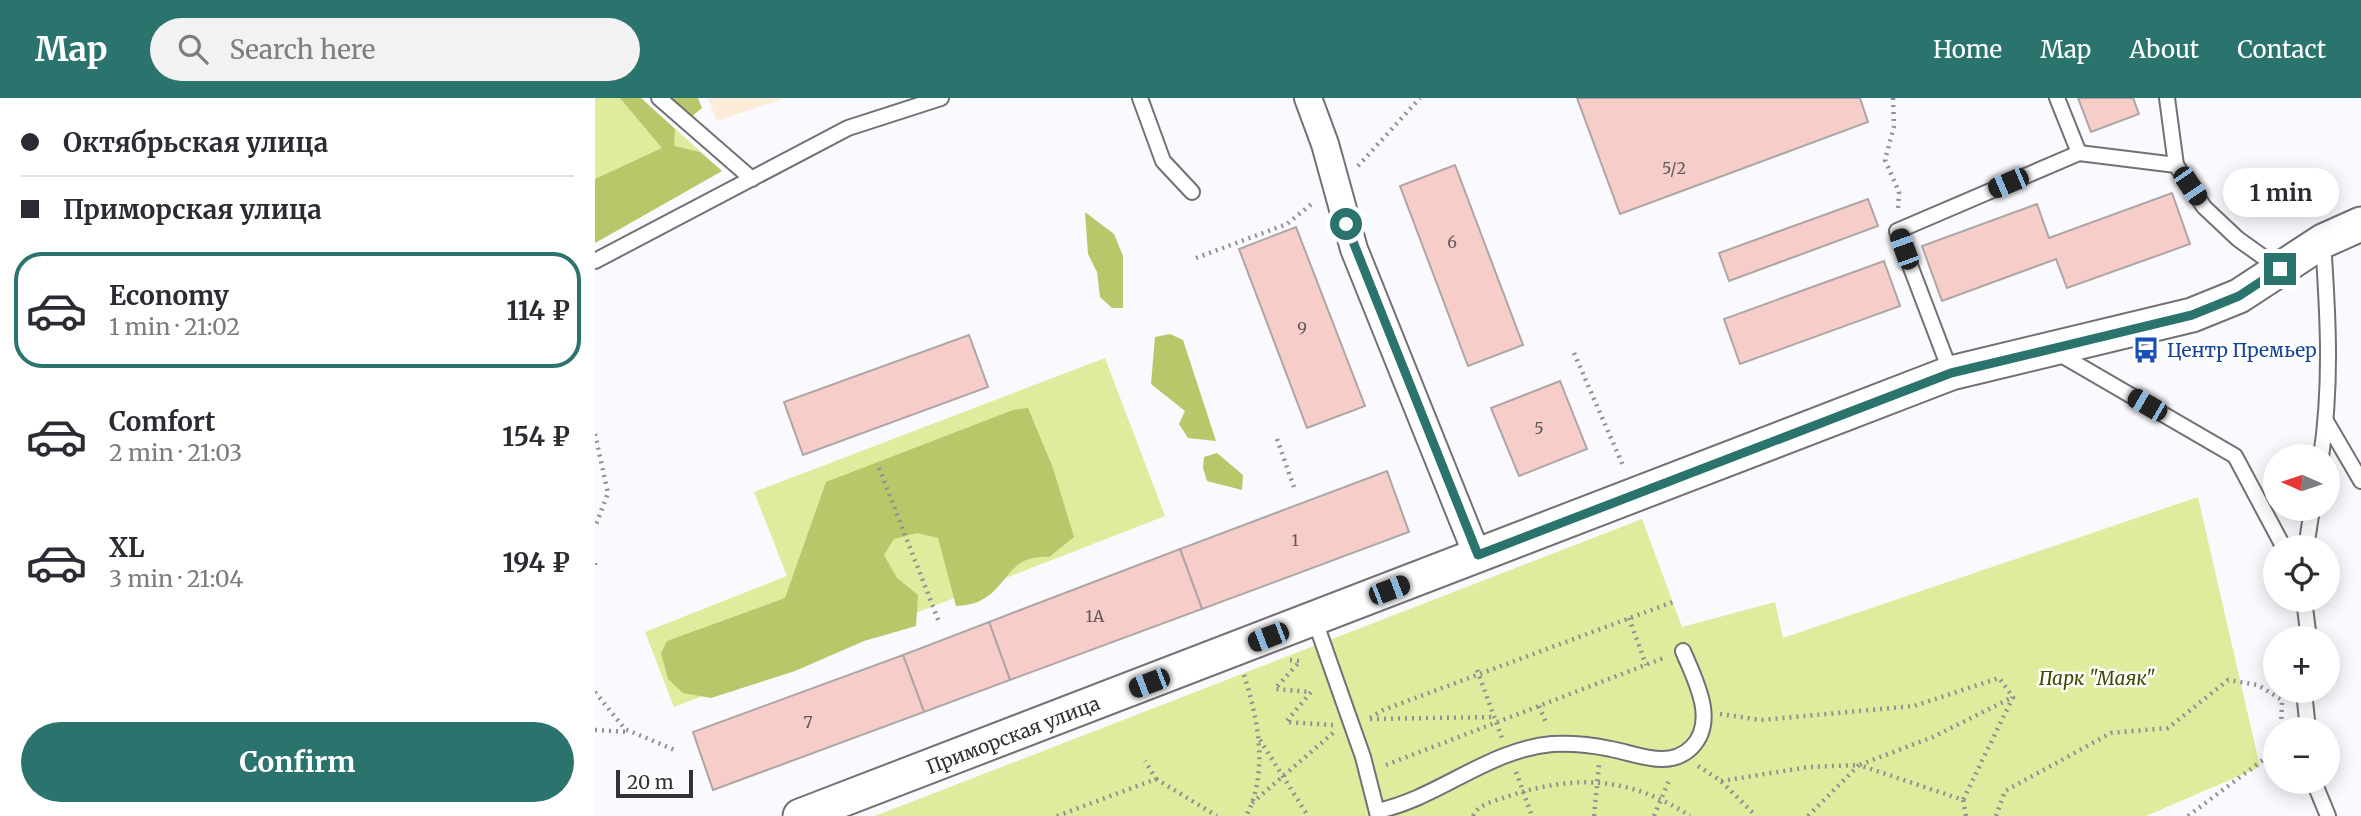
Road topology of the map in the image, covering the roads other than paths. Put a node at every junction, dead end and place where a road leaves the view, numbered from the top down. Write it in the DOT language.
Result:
graph roads {
  1 [pos="659,98"];
  2 [pos="941,98"];
  3 [pos="1140,98"];
  4 [pos="1308,98"];
  5 [pos="2057,98"];
  6 [pos="2167,98"];
  7 [pos="2079,153"];
  8 [pos="2176,165"];
  9 [pos="752,179"];
  10 [pos="1192,192"];
  11 [pos="2361,224"];
  12 [pos="2323,241"];
  13 [pos="595,261"];
  14 [pos="2280,269"];
  15 [pos="2049,348"];
  16 [pos="1951,373"];
  17 [pos="2326,421"];
  18 [pos="2323,444"];
  19 [pos="2361,481"];
  20 [pos="2277,535"];
  21 [pos="1478,555"];
  22 [pos="1314,618"];
  23 [pos="1683,651"];
  24 [pos="2319,794"];
  25 [pos="1378,813"];
  26 [pos="800,816"];
  27 [pos="2328,816"];
  1 -- 9 [label="lane"];
  2 -- 9 [label="lane"];
  3 -- 10 [label="lane"];
  4 -- 21 [label="street"];
  5 -- 7 [label="lane"];
  6 -- 8 [label="lane"];
  7 -- 8 [label="lane"];
  7 -- 16 [label="lane"];
  8 -- 14 [label="lane"];
  9 -- 13 [label="lane"];
  11 -- 12 [label="street, Приморская улица"];
  12 -- 14 [label="street, Приморская улица"];
  12 -- 17 [label="lane"];
  14 -- 15 [label="street, Приморская улица"];
  15 -- 16 [label="street, Приморская улица"];
  15 -- 20 [label="lane"];
  16 -- 21 [label="street, Приморская улица"];
  17 -- 18 [label="lane"];
  17 -- 19 [label="lane"];
  21 -- 22 [label="street, Приморская улица"];
  22 -- 25 [label="lane"];
  22 -- 26 [label="street, Приморская улица"];
  23 -- 25 [label="lane"];
  24 -- 27 [label="lane"];
}
